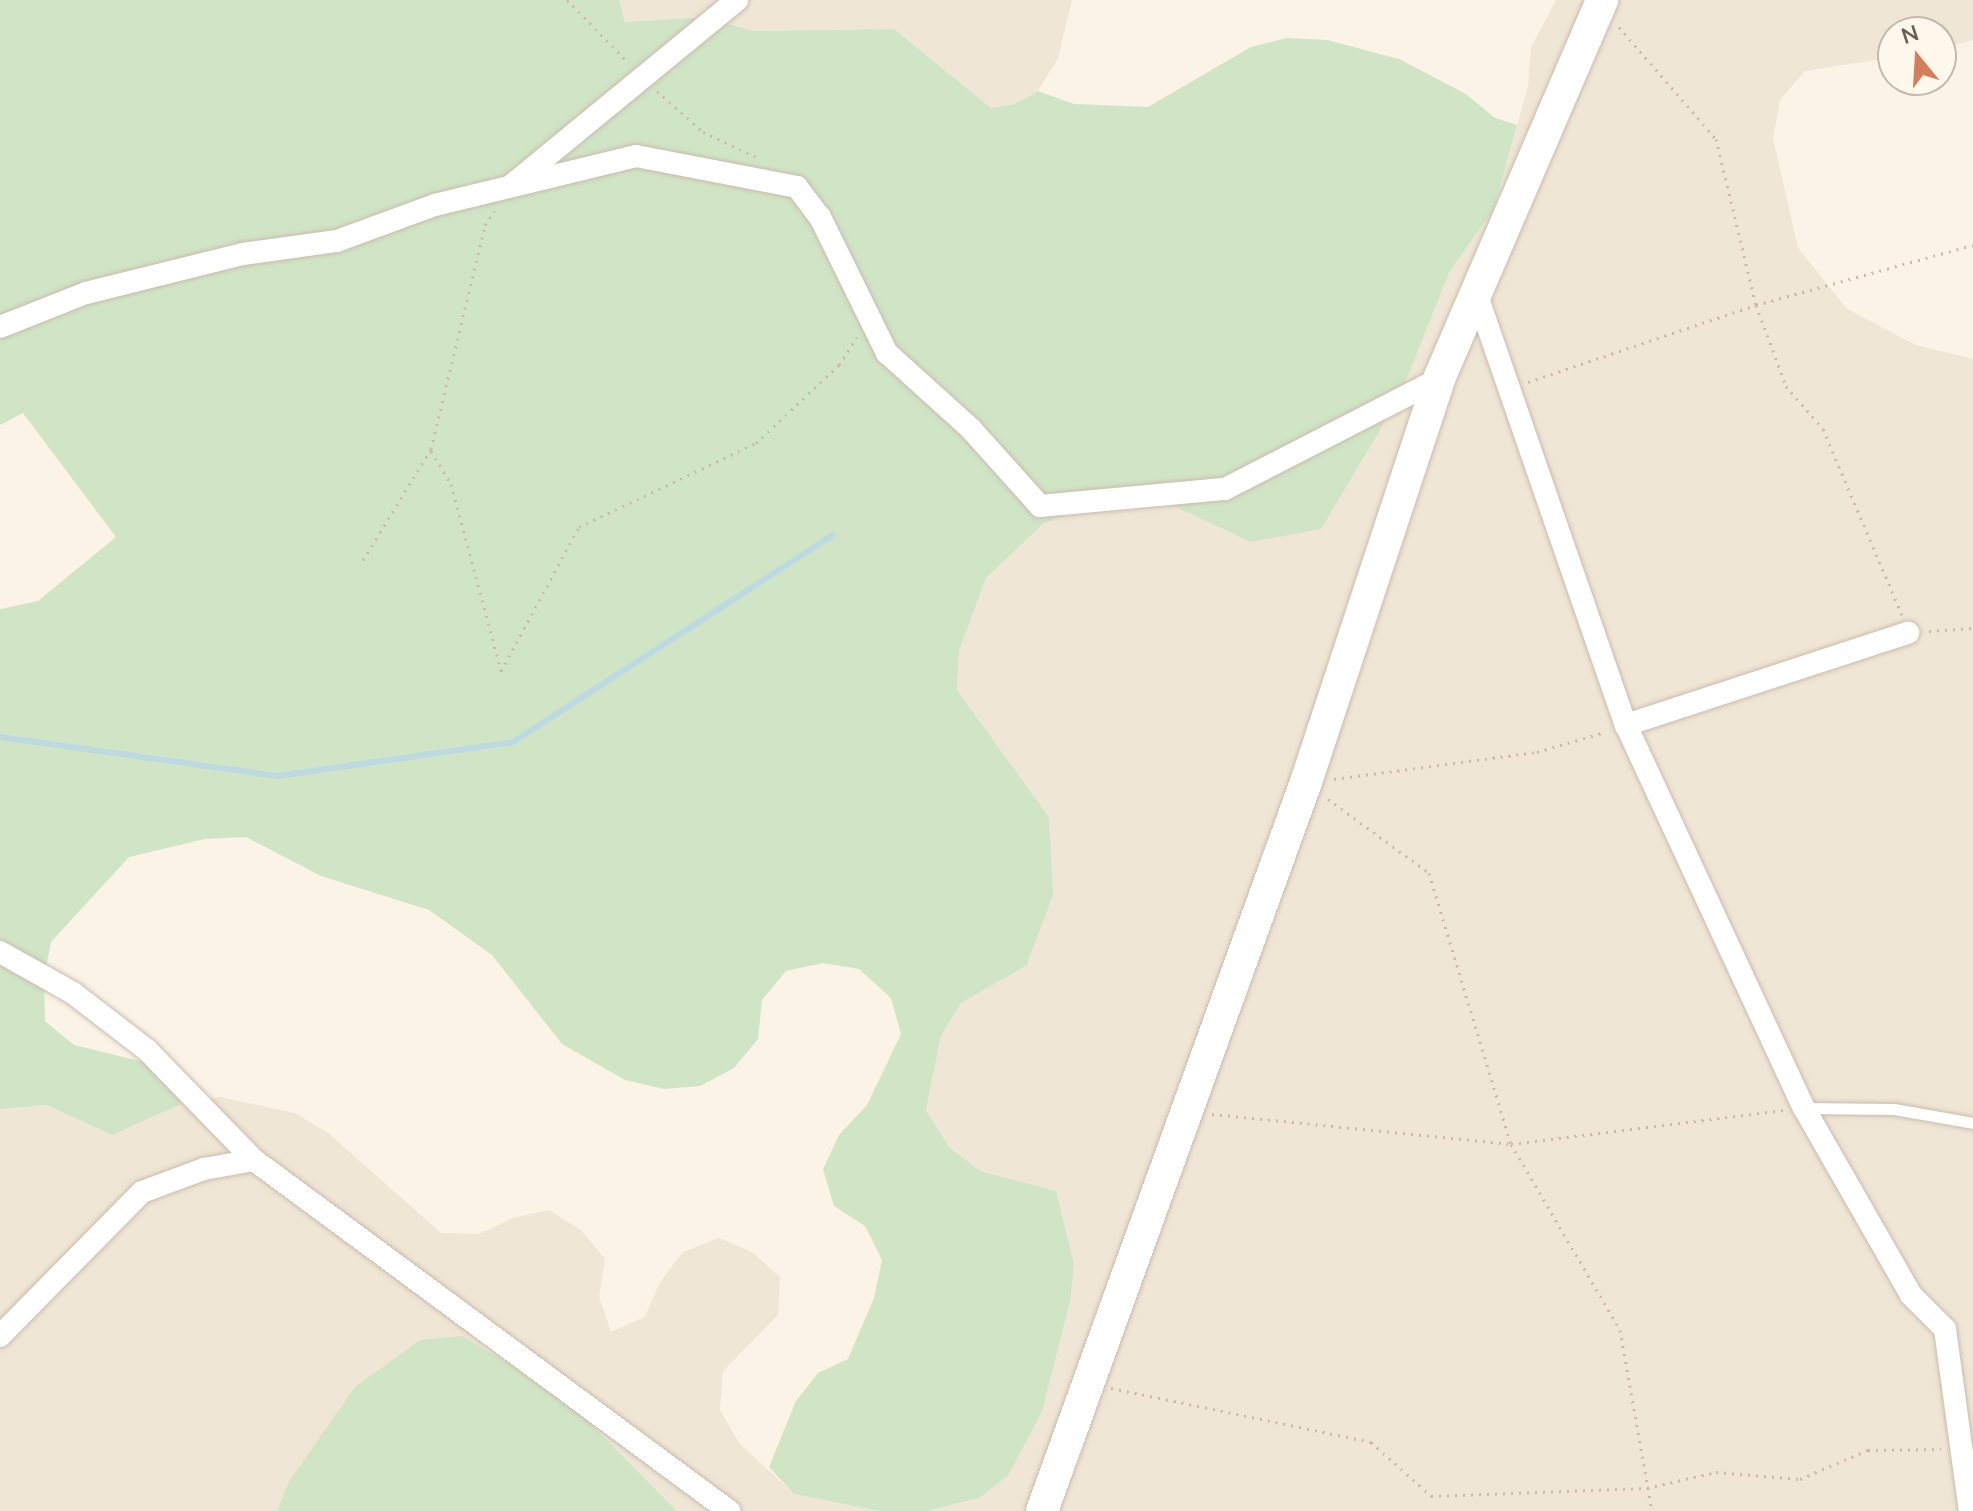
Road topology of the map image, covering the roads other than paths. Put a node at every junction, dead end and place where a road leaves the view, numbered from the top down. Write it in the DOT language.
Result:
graph roads {
  1 [pos="737,0"];
  2 [pos="1601,2"];
  3 [pos="509,187"];
  4 [pos="1475,290"];
  5 [pos="0,327"];
  6 [pos="1439,379"];
  7 [pos="1908,633"];
  8 [pos="1626,725"];
  9 [pos="0,952"];
  10 [pos="1804,1108"];
  11 [pos="1973,1123"];
  12 [pos="254,1160"];
  13 [pos="0,1336"];
  14 [pos="729,1511"];
  15 [pos="1042,1511"];
  16 [pos="1970,1511"];
  1 -- 3 [label="street"];
  2 -- 4 [label="street"];
  3 -- 5 [label="street"];
  3 -- 6 [label="street"];
  4 -- 6 [label="street"];
  4 -- 8 [label="street"];
  6 -- 15 [label="street"];
  7 -- 8 [label="street"];
  8 -- 10 [label="street"];
  9 -- 12 [label="street"];
  10 -- 11 [label="lane"];
  10 -- 16 [label="street"];
  12 -- 13 [label="street"];
  12 -- 14 [label="street"];
}
